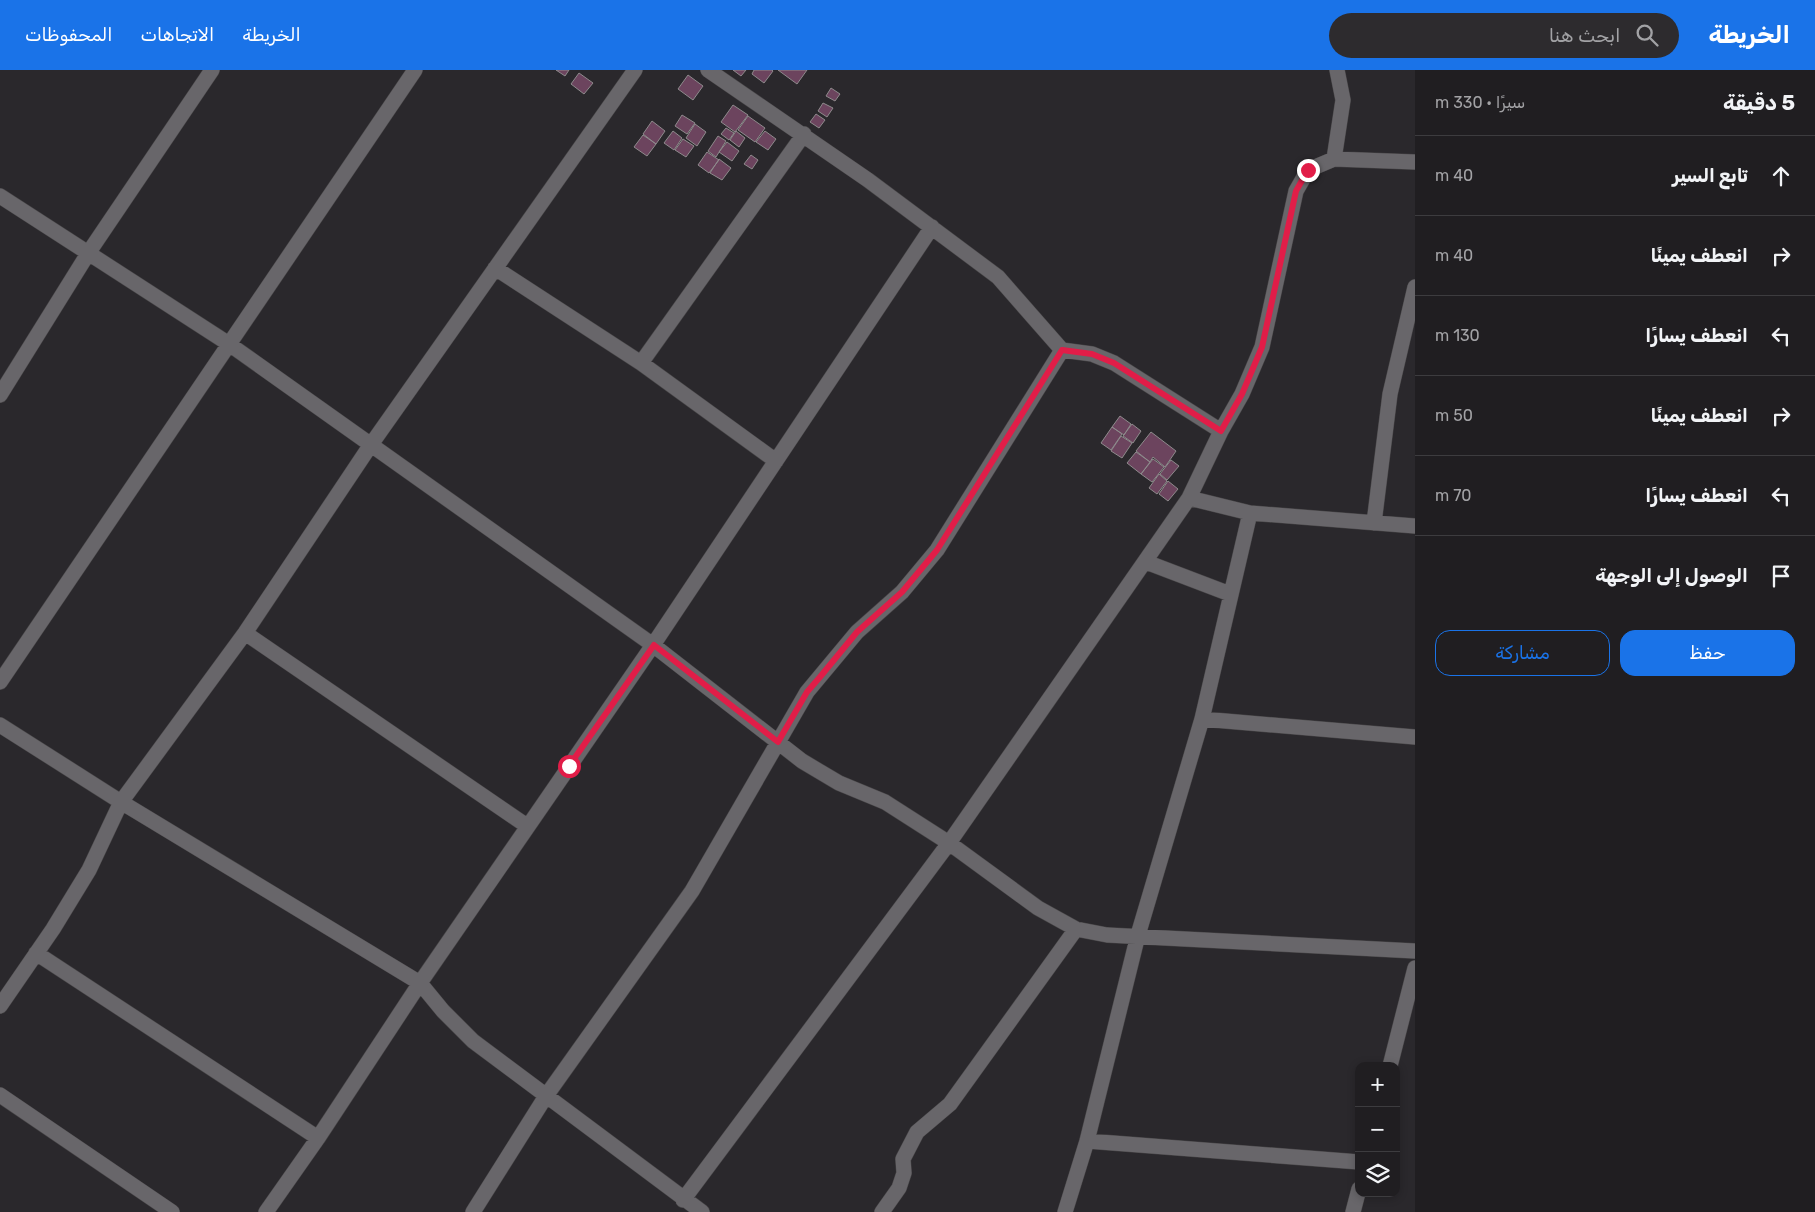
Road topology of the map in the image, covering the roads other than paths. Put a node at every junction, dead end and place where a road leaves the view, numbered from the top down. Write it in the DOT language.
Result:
graph roads {
  1 [pos="212,70"];
  2 [pos="416,70"];
  3 [pos="635,70"];
  4 [pos="708,70"];
  5 [pos="1337,70"];
  6 [pos="804,134"];
  7 [pos="1334,159"];
  8 [pos="1415,162"];
  9 [pos="0,196"];
  10 [pos="932,227"];
  11 [pos="89,252"];
  12 [pos="496,268"];
  13 [pos="1415,287"];
  14 [pos="229,344"];
  15 [pos="1062,350"];
  16 [pos="641,363"];
  17 [pos="0,395"];
  18 [pos="1221,431"];
  19 [pos="370,446"];
  20 [pos="776,461"];
  21 [pos="1189,498"];
  22 [pos="1250,513"];
  23 [pos="1374,522"];
  24 [pos="1415,526"];
  25 [pos="1146,562"];
  26 [pos="1230,594"];
  27 [pos="245,633"];
  28 [pos="654,645"];
  29 [pos="0,682"];
  30 [pos="1202,719"];
  31 [pos="0,725"];
  32 [pos="1415,737"];
  33 [pos="778,742"];
  34 [pos="121,802"];
  35 [pos="527,826"];
  36 [pos="949,843"];
  37 [pos="1076,929"];
  38 [pos="1138,935"];
  39 [pos="1415,952"];
  40 [pos="36,953"];
  41 [pos="1415,968"];
  42 [pos="420,983"];
  43 [pos="0,1006"];
  44 [pos="1391,1062"];
  45 [pos="0,1095"];
  46 [pos="546,1096"];
  47 [pos="318,1138"];
  48 [pos="1087,1141"];
  49 [pos="1355,1162"];
  50 [pos="1357,1197"];
  51 [pos="683,1200"];
  52 [pos="172,1212"];
  53 [pos="266,1212"];
  54 [pos="473,1212"];
  55 [pos="702,1212"];
  56 [pos="882,1212"];
  57 [pos="1065,1212"];
  58 [pos="1353,1212"];
  1 -- 11 [label="street"];
  2 -- 14 [label="street"];
  3 -- 12 [label="street"];
  4 -- 6 [label="street"];
  5 -- 7 [label="street"];
  6 -- 10 [label="street"];
  6 -- 16 [label="street"];
  7 -- 8 [label="street"];
  7 -- 18 [label="street"];
  9 -- 11 [label="street"];
  10 -- 15 [label="street"];
  10 -- 20 [label="street"];
  11 -- 14 [label="street"];
  11 -- 17 [label="street"];
  12 -- 16 [label="street"];
  12 -- 19 [label="street"];
  13 -- 23 [label="street"];
  14 -- 19 [label="street"];
  14 -- 29 [label="street"];
  15 -- 18 [label="street"];
  15 -- 33 [label="street"];
  16 -- 20 [label="street"];
  18 -- 21 [label="street"];
  19 -- 27 [label="street"];
  19 -- 28 [label="street"];
  20 -- 28 [label="street"];
  21 -- 22 [label="street"];
  21 -- 25 [label="street"];
  22 -- 23 [label="street"];
  22 -- 26 [label="street"];
  23 -- 24 [label="street"];
  25 -- 26 [label="street"];
  25 -- 36 [label="street"];
  26 -- 30 [label="street"];
  27 -- 34 [label="street"];
  27 -- 35 [label="street"];
  28 -- 33 [label="street"];
  28 -- 35 [label="street"];
  30 -- 32 [label="street"];
  30 -- 38 [label="street"];
  31 -- 34 [label="street"];
  33 -- 36 [label="street"];
  33 -- 46 [label="street"];
  34 -- 40 [label="street"];
  34 -- 42 [label="street"];
  35 -- 42 [label="street"];
  36 -- 37 [label="street"];
  36 -- 51 [label="street"];
  37 -- 38 [label="street"];
  37 -- 56 [label="street"];
  38 -- 39 [label="street"];
  38 -- 48 [label="street"];
  40 -- 43 [label="street"];
  40 -- 47 [label="street"];
  41 -- 44 [label="street"];
  42 -- 46 [label="street"];
  42 -- 47 [label="street"];
  45 -- 52 [label="street"];
  46 -- 51 [label="street"];
  46 -- 54 [label="street"];
  47 -- 53 [label="street"];
  48 -- 49 [label="street"];
  48 -- 57 [label="street"];
  50 -- 58 [label="street"];
  51 -- 55 [label="street"];
}
